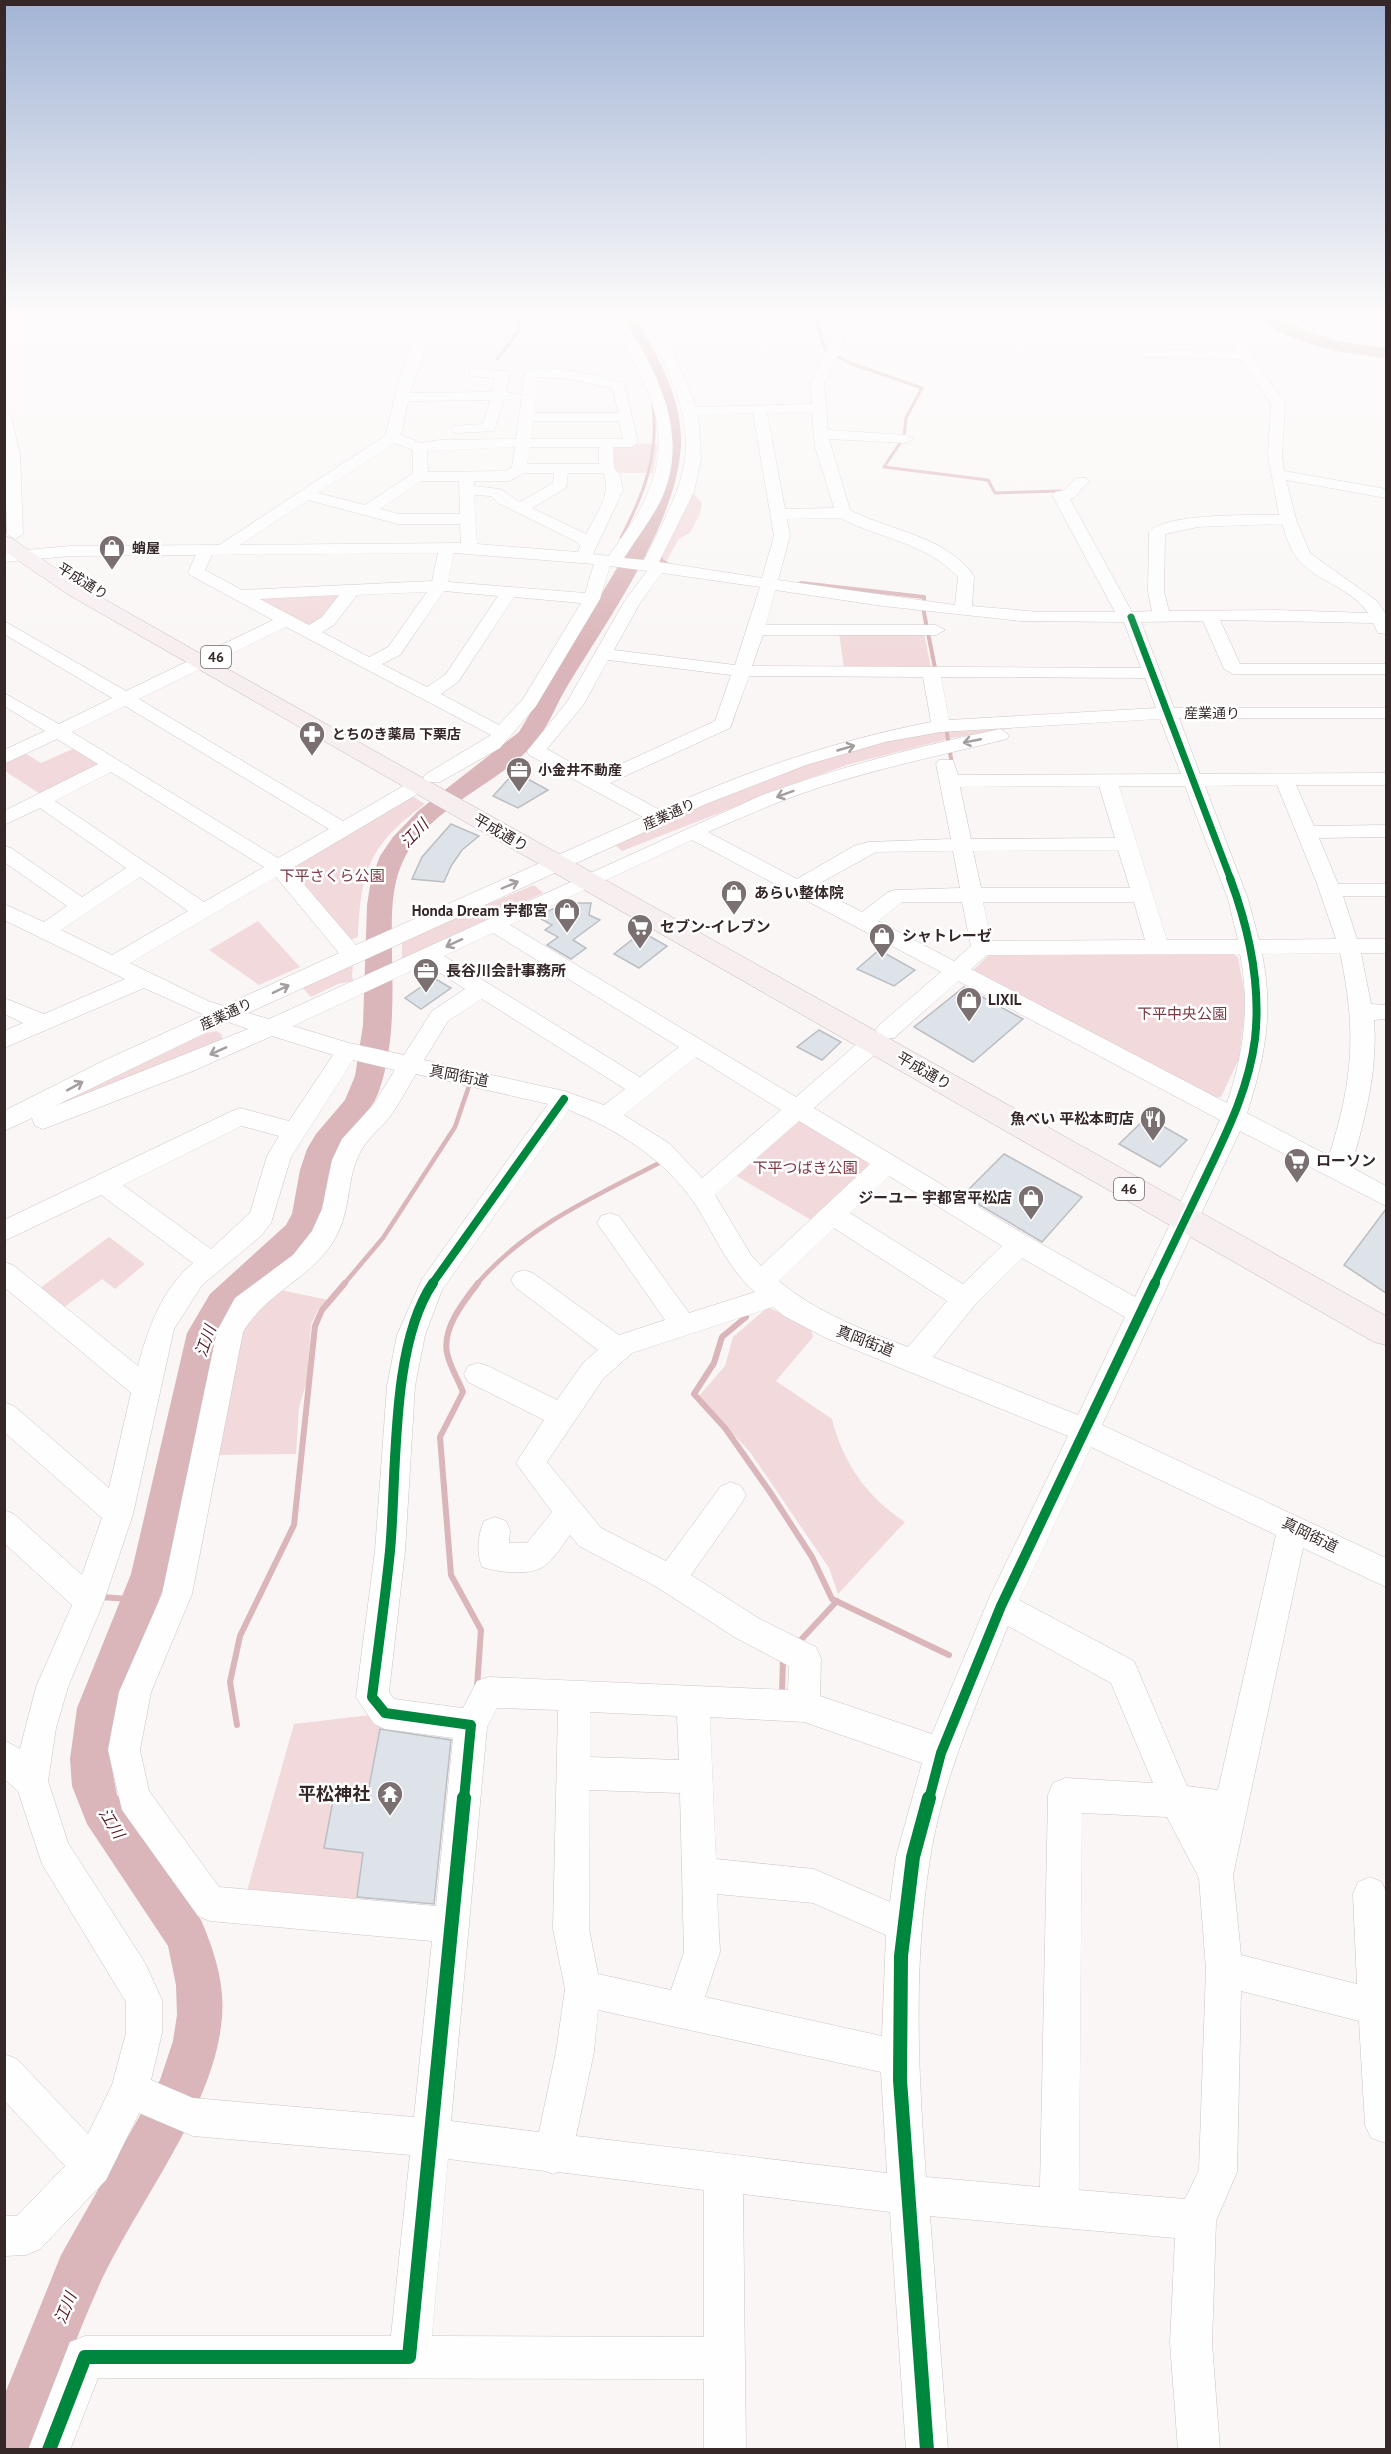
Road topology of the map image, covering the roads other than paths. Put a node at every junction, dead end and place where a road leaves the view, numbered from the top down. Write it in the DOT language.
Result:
graph roads {
  1 [pos="5,427"];
  2 [pos="395,427"];
  3 [pos="489,427"];
  4 [pos="525,427"];
  5 [pos="628,427"];
  6 [pos="665,427"];
  7 [pos="692,427"];
  8 [pos="762,427"];
  9 [pos="820,427"];
  10 [pos="1279,427"];
  11 [pos="821,435"];
  12 [pos="393,436"];
  13 [pos="906,440"];
  14 [pos="523,443"];
  15 [pos="606,443"];
  16 [pos="427,446"];
  17 [pos="662,457"];
  18 [pos="694,458"];
  19 [pos="9,460"];
  20 [pos="607,468"];
  21 [pos="519,469"];
  22 [pos="561,469"];
  23 [pos="1277,474"];
  24 [pos="419,477"];
  25 [pos="1081,481"];
  26 [pos="466,483"];
  27 [pos="1386,494"];
  28 [pos="305,495"];
  29 [pos="521,508"];
  30 [pos="368,510"];
  31 [pos="843,513"];
  32 [pos="779,514"];
  33 [pos="467,519"];
  34 [pos="1289,519"];
  35 [pos="8,534"];
  36 [pos="447,548"];
  37 [pos="469,548"];
  38 [pos="214,550"];
  39 [pos="586,552"];
  40 [pos="23,555"];
  41 [pos="612,561"];
  42 [pos="651,566"];
  43 [pos="11,573"];
  44 [pos="768,585"];
  45 [pos="439,586"];
  46 [pos="352,590"];
  47 [pos="509,592"];
  48 [pos="240,595"];
  49 [pos="592,599"];
  50 [pos="931,606"];
  51 [pos="963,610"];
  52 [pos="1210,616"];
  53 [pos="1129,617"];
  54 [pos="1162,617"];
  55 [pos="1383,619"];
  56 [pos="286,620"];
  57 [pos="4,626"];
  58 [pos="756,630"];
  59 [pos="936,630"];
  60 [pos="310,632"];
  61 [pos="1386,635"];
  62 [pos="603,654"];
  63 [pos="207,659"];
  64 [pos="370,663"];
  65 [pos="1386,669"];
  66 [pos="740,671"];
  67 [pos="938,671"];
  68 [pos="1153,673"];
  69 [pos="429,694"];
  70 [pos="4,698"];
  71 [pos="125,699"];
  72 [pos="1386,713"];
  73 [pos="1171,718"];
  74 [pos="1386,723"];
  75 [pos="57,732"];
  76 [pos="502,734"];
  77 [pos="942,737"];
  78 [pos="4,758"];
  79 [pos="111,765"];
  80 [pos="1284,779"];
  81 [pos="1386,779"];
  82 [pos="1107,780"];
  83 [pos="1194,780"];
  84 [pos="950,781"];
  85 [pos="595,783"];
  86 [pos="435,786"];
  87 [pos="42,800"];
  88 [pos="659,818"];
  89 [pos="4,819"];
  90 [pos="344,830"];
  91 [pos="1306,831"];
  92 [pos="1386,831"];
  93 [pos="692,832"];
  94 [pos="1126,844"];
  95 [pos="963,845"];
  96 [pos="4,852"];
  97 [pos="566,861"];
  98 [pos="278,867"];
  99 [pos="141,868"];
  100 [pos="595,878"];
  101 [pos="797,888"];
  102 [pos="1330,890"];
  103 [pos="1386,890"];
  104 [pos="973,895"];
  105 [pos="1142,895"];
  106 [pos="82,907"];
  107 [pos="4,911"];
  108 [pos="203,911"];
  109 [pos="863,922"];
  110 [pos="494,924"];
  111 [pos="46,930"];
  112 [pos="1158,946"];
  113 [pos="1252,946"];
  114 [pos="1350,946"];
  115 [pos="1386,946"];
  116 [pos="981,948"];
  117 [pos="355,954"];
  118 [pos="427,955"];
  119 [pos="114,963"];
  120 [pos="956,971"];
  121 [pos="144,979"];
  122 [pos="483,988"];
  123 [pos="4,1005"];
  124 [pos="1362,1012"];
  125 [pos="1386,1012"];
  126 [pos="228,1014"];
  127 [pos="44,1023"];
  128 [pos="272,1027"];
  129 [pos="880,1037"];
  130 [pos="4,1040"];
  131 [pos="695,1046"];
  132 [pos="351,1052"];
  133 [pos="400,1064"];
  134 [pos="640,1088"];
  135 [pos="564,1100"];
  136 [pos="798,1108"];
  137 [pos="607,1116"];
  138 [pos="1234,1117"];
  139 [pos="4,1122"];
  140 [pos="295,1131"];
  141 [pos="4,1137"];
  142 [pos="888,1162"];
  143 [pos="1337,1171"];
  144 [pos="104,1184"];
  145 [pos="701,1193"];
  146 [pos="1386,1197"];
  147 [pos="1189,1210"];
  148 [pos="834,1215"];
  149 [pos="610,1223"];
  150 [pos="4,1231"];
  151 [pos="1020,1244"];
  152 [pos="210,1262"];
  153 [pos="4,1272"];
  154 [pos="524,1280"];
  155 [pos="769,1288"];
  156 [pos="965,1299"];
  157 [pos="1386,1311"];
  158 [pos="1141,1313"];
  159 [pos="683,1325"];
  160 [pos="1386,1332"];
  161 [pos="618,1350"];
  162 [pos="914,1360"];
  163 [pos="478,1374"];
  164 [pos="146,1389"];
  165 [pos="4,1414"];
  166 [pos="562,1416"];
  167 [pos="1084,1430"];
  168 [pos="731,1495"];
  169 [pos="570,1513"];
  170 [pos="118,1514"];
  171 [pos="4,1523"];
  172 [pos="1293,1527"];
  173 [pos="495,1530"];
  174 [pos="1386,1573"];
  175 [pos="670,1579"];
  176 [pos="89,1601"];
  177 [pos="1001,1606"];
  178 [pos="574,1698"];
  179 [pos="693,1702"];
  180 [pos="804,1706"];
  181 [pos="471,1725"];
  182 [pos="940,1754"];
  183 [pos="4,1756"];
  184 [pos="573,1773"];
  185 [pos="696,1777"];
  186 [pos="31,1781"];
  187 [pos="1177,1801"];
  188 [pos="1231,1809"];
  189 [pos="699,1875"];
  190 [pos="1216,1875"];
  191 [pos="1370,1894"];
  192 [pos="451,1925"];
  193 [pos="905,1926"];
  194 [pos="1224,1969"];
  195 [pos="583,1989"];
  196 [pos="1377,2007"];
  197 [pos="682,2010"];
  198 [pos="900,2058"];
  199 [pos="4,2072"];
  200 [pos="130,2090"];
  201 [pos="1384,2125"];
  202 [pos="430,2138"];
  203 [pos="553,2155"];
  204 [pos="92,2166"];
  205 [pos="723,2175"];
  206 [pos="910,2196"];
  207 [pos="1059,2208"];
  208 [pos="1197,2220"];
  209 [pos="4,2236"];
  210 [pos="409,2357"];
  211 [pos="724,2358"];
  212 [pos="49,2450"];
  213 [pos="725,2450"];
  214 [pos="927,2450"];
  215 [pos="1199,2450"];
  1 -- 19 [label="street"];
  2 -- 12 [label="street"];
  3 -- 16 [label="street"];
  4 -- 14 [label="street"];
  5 -- 15 [label="street"];
  6 -- 17 [label="street"];
  7 -- 18 [label="street"];
  8 -- 32 [label="street"];
  9 -- 11 [label="street"];
  10 -- 23 [label="street"];
  11 -- 13 [label="street"];
  11 -- 31 [label="street"];
  12 -- 16 [label="street"];
  12 -- 28 [label="street"];
  14 -- 15 [label="street"];
  14 -- 16 [label="street"];
  14 -- 21 [label="street"];
  15 -- 20 [label="street"];
  16 -- 24 [label="street"];
  17 -- 18 [label="street"];
  17 -- 41 [label="street"];
  18 -- 42 [label="street"];
  19 -- 35 [label="street, 46"];
  20 -- 22 [label="street"];
  20 -- 39 [label="street"];
  21 -- 22 [label="street"];
  21 -- 26 [label="street"];
  22 -- 29 [label="street"];
  23 -- 27 [label="street"];
  23 -- 34 [label="street"];
  24 -- 26 [label="street"];
  24 -- 30 [label="street"];
  25 -- 53 [label="street"];
  26 -- 29 [label="street"];
  26 -- 33 [label="street"];
  28 -- 30 [label="street"];
  28 -- 38 [label="street"];
  29 -- 39 [label="street"];
  30 -- 33 [label="street"];
  31 -- 32 [label="street"];
  31 -- 51 [label="street"];
  32 -- 44 [label="street"];
  33 -- 37 [label="street"];
  34 -- 54 [label="street"];
  34 -- 55 [label="street"];
  35 -- 40 [label="main road, 平成通り / 46"];
  36 -- 37 [label="street"];
  36 -- 38 [label="street"];
  36 -- 45 [label="street"];
  37 -- 39 [label="street"];
  38 -- 40 [label="street"];
  38 -- 48 [label="street"];
  39 -- 41 [label="street"];
  40 -- 43 [label="street"];
  40 -- 63 [label="main road, 平成通り / 46"];
  41 -- 42 [label="street"];
  41 -- 49 [label="street"];
  42 -- 44 [label="street"];
  42 -- 62 [label="street"];
  44 -- 50 [label="street"];
  44 -- 58 [label="street"];
  45 -- 46 [label="street"];
  45 -- 47 [label="street"];
  45 -- 64 [label="street"];
  46 -- 48 [label="street"];
  46 -- 60 [label="street"];
  47 -- 49 [label="street"];
  47 -- 69 [label="street"];
  48 -- 56 [label="street"];
  49 -- 76 [label="street"];
  50 -- 51 [label="street"];
  50 -- 59 [label="street"];
  51 -- 53 [label="street"];
  52 -- 54 [label="street"];
  52 -- 55 [label="street"];
  52 -- 65 [label="street"];
  53 -- 54 [label="street"];
  53 -- 68 [label="street"];
  55 -- 61 [label="street"];
  56 -- 60 [label="street"];
  56 -- 63 [label="street"];
  57 -- 71 [label="street"];
  58 -- 59 [label="street"];
  58 -- 66 [label="street"];
  59 -- 67 [label="street"];
  60 -- 64 [label="street"];
  62 -- 66 [label="street"];
  62 -- 85 [label="street"];
  63 -- 71 [label="street"];
  63 -- 86 [label="main road, 平成通り / 46"];
  64 -- 69 [label="street"];
  66 -- 67 [label="street"];
  66 -- 85 [label="street"];
  67 -- 68 [label="street"];
  67 -- 77 [label="street"];
  68 -- 73 [label="street"];
  69 -- 76 [label="street"];
  70 -- 75 [label="street"];
  71 -- 75 [label="street"];
  71 -- 90 [label="street"];
  72 -- 73 [label="street, 産業通り"];
  73 -- 74 [label="street, 産業通り"];
  73 -- 77 [label="street, 産業通り"];
  73 -- 83 [label="street"];
  75 -- 78 [label="street"];
  75 -- 79 [label="street"];
  76 -- 86 [label="street"];
  77 -- 84 [label="street"];
  88 -- 77 [label="street, 産業通り, one-way"];
  77 -- 93 [label="street, 産業通り, one-way"];
  79 -- 87 [label="street"];
  79 -- 98 [label="street"];
  80 -- 81 [label="street"];
  80 -- 83 [label="street"];
  80 -- 91 [label="street"];
  82 -- 83 [label="street"];
  82 -- 84 [label="street"];
  82 -- 94 [label="street"];
  83 -- 113 [label="street"];
  84 -- 95 [label="street"];
  85 -- 88 [label="street"];
  86 -- 90 [label="street"];
  86 -- 97 [label="main road, 平成通り / 46"];
  87 -- 89 [label="street"];
  87 -- 99 [label="street"];
  88 -- 97 [label="street, 産業通り"];
  90 -- 98 [label="street"];
  91 -- 92 [label="street"];
  91 -- 102 [label="street"];
  93 -- 100 [label="street, 産業通り"];
  93 -- 101 [label="street"];
  94 -- 95 [label="street"];
  94 -- 105 [label="street"];
  95 -- 101 [label="street"];
  95 -- 104 [label="street"];
  96 -- 106 [label="street"];
  97 -- 100 [label="main road, 平成通り / 46"];
  117 -- 97 [label="street, 産業通り, one-way"];
  98 -- 108 [label="street"];
  98 -- 117 [label="street"];
  99 -- 106 [label="street"];
  99 -- 108 [label="street"];
  100 -- 110 [label="street, 産業通り"];
  100 -- 129 [label="main road, 平成通り / 46"];
  101 -- 109 [label="street"];
  102 -- 103 [label="street"];
  102 -- 114 [label="street"];
  104 -- 105 [label="street"];
  104 -- 109 [label="street"];
  104 -- 116 [label="street"];
  105 -- 112 [label="street"];
  106 -- 111 [label="street"];
  107 -- 111 [label="street"];
  108 -- 119 [label="street"];
  109 -- 120 [label="street"];
  110 -- 118 [label="street, 産業通り, one-way"];
  110 -- 131 [label="street"];
  111 -- 119 [label="street"];
  112 -- 113 [label="street"];
  112 -- 116 [label="street"];
  113 -- 114 [label="street"];
  113 -- 138 [label="street"];
  114 -- 115 [label="street"];
  114 -- 124 [label="street"];
  116 -- 120 [label="street"];
  126 -- 117 [label="street, 産業通り, one-way"];
  118 -- 122 [label="street"];
  118 -- 128 [label="street, 産業通り"];
  119 -- 121 [label="street"];
  120 -- 129 [label="street"];
  120 -- 138 [label="street"];
  121 -- 126 [label="street"];
  121 -- 127 [label="street"];
  122 -- 133 [label="street"];
  122 -- 134 [label="street"];
  123 -- 127 [label="street"];
  124 -- 125 [label="street"];
  124 -- 143 [label="street"];
  126 -- 128 [label="street"];
  139 -- 126 [label="street, 産業通り, one-way"];
  127 -- 130 [label="street"];
  128 -- 132 [label="street"];
  128 -- 141 [label="street, 産業通り, one-way"];
  129 -- 136 [label="street"];
  129 -- 147 [label="main road, 平成通り / 46"];
  131 -- 134 [label="street"];
  131 -- 136 [label="street"];
  132 -- 133 [label="street, 真岡街道"];
  132 -- 140 [label="street"];
  133 -- 135 [label="street, 真岡街道"];
  133 -- 192 [label="street"];
  134 -- 137 [label="street"];
  135 -- 137 [label="street, 真岡街道"];
  135 -- 181 [label="street"];
  136 -- 142 [label="street"];
  136 -- 145 [label="street"];
  137 -- 145 [label="street, 真岡街道"];
  138 -- 143 [label="street"];
  138 -- 147 [label="street"];
  140 -- 144 [label="street"];
  140 -- 152 [label="street"];
  142 -- 148 [label="street"];
  142 -- 151 [label="street"];
  143 -- 146 [label="street"];
  144 -- 150 [label="street"];
  144 -- 152 [label="street"];
  145 -- 155 [label="street, 真岡街道"];
  147 -- 157 [label="main road, 平成通り / 46"];
  147 -- 158 [label="street"];
  147 -- 160 [label="main road, 平成通り / 46"];
  148 -- 155 [label="street"];
  148 -- 156 [label="street"];
  149 -- 159 [label="street"];
  151 -- 156 [label="street"];
  151 -- 158 [label="street"];
  152 -- 164 [label="street"];
  153 -- 164 [label="street"];
  154 -- 161 [label="street"];
  155 -- 159 [label="street"];
  155 -- 162 [label="street, 真岡街道"];
  156 -- 162 [label="street"];
  158 -- 167 [label="street"];
  159 -- 161 [label="street"];
  161 -- 166 [label="street"];
  162 -- 167 [label="street, 真岡街道"];
  163 -- 166 [label="street"];
  164 -- 170 [label="street"];
  165 -- 170 [label="street"];
  166 -- 169 [label="street"];
  167 -- 172 [label="street, 真岡街道"];
  167 -- 177 [label="street"];
  168 -- 175 [label="street"];
  169 -- 173 [label="street"];
  169 -- 175 [label="street"];
  170 -- 176 [label="street"];
  171 -- 176 [label="street"];
  172 -- 174 [label="street, 真岡街道"];
  172 -- 188 [label="street"];
  175 -- 180 [label="street"];
  176 -- 186 [label="street"];
  177 -- 182 [label="street"];
  177 -- 187 [label="street"];
  178 -- 179 [label="street"];
  178 -- 181 [label="street"];
  178 -- 184 [label="street"];
  179 -- 180 [label="street"];
  179 -- 185 [label="street"];
  180 -- 182 [label="street"];
  181 -- 192 [label="street"];
  182 -- 193 [label="street"];
  183 -- 186 [label="street"];
  184 -- 185 [label="street"];
  184 -- 195 [label="street"];
  185 -- 189 [label="street"];
  186 -- 200 [label="street"];
  187 -- 188 [label="street"];
  187 -- 190 [label="street"];
  187 -- 207 [label="street"];
  188 -- 190 [label="street"];
  189 -- 193 [label="street"];
  189 -- 197 [label="street"];
  190 -- 194 [label="street"];
  191 -- 196 [label="street"];
  192 -- 202 [label="street"];
  193 -- 198 [label="street"];
  194 -- 196 [label="street"];
  194 -- 208 [label="street"];
  195 -- 197 [label="street"];
  195 -- 203 [label="street"];
  196 -- 201 [label="street"];
  197 -- 198 [label="street"];
  198 -- 206 [label="street"];
  199 -- 204 [label="street"];
  200 -- 202 [label="street"];
  200 -- 204 [label="street"];
  202 -- 203 [label="street"];
  202 -- 210 [label="street"];
  203 -- 205 [label="street"];
  204 -- 209 [label="street"];
  205 -- 206 [label="street"];
  205 -- 211 [label="street"];
  206 -- 207 [label="street"];
  206 -- 214 [label="street"];
  207 -- 208 [label="street"];
  208 -- 215 [label="street"];
  210 -- 211 [label="street"];
  210 -- 212 [label="street"];
  211 -- 213 [label="street"];
}
